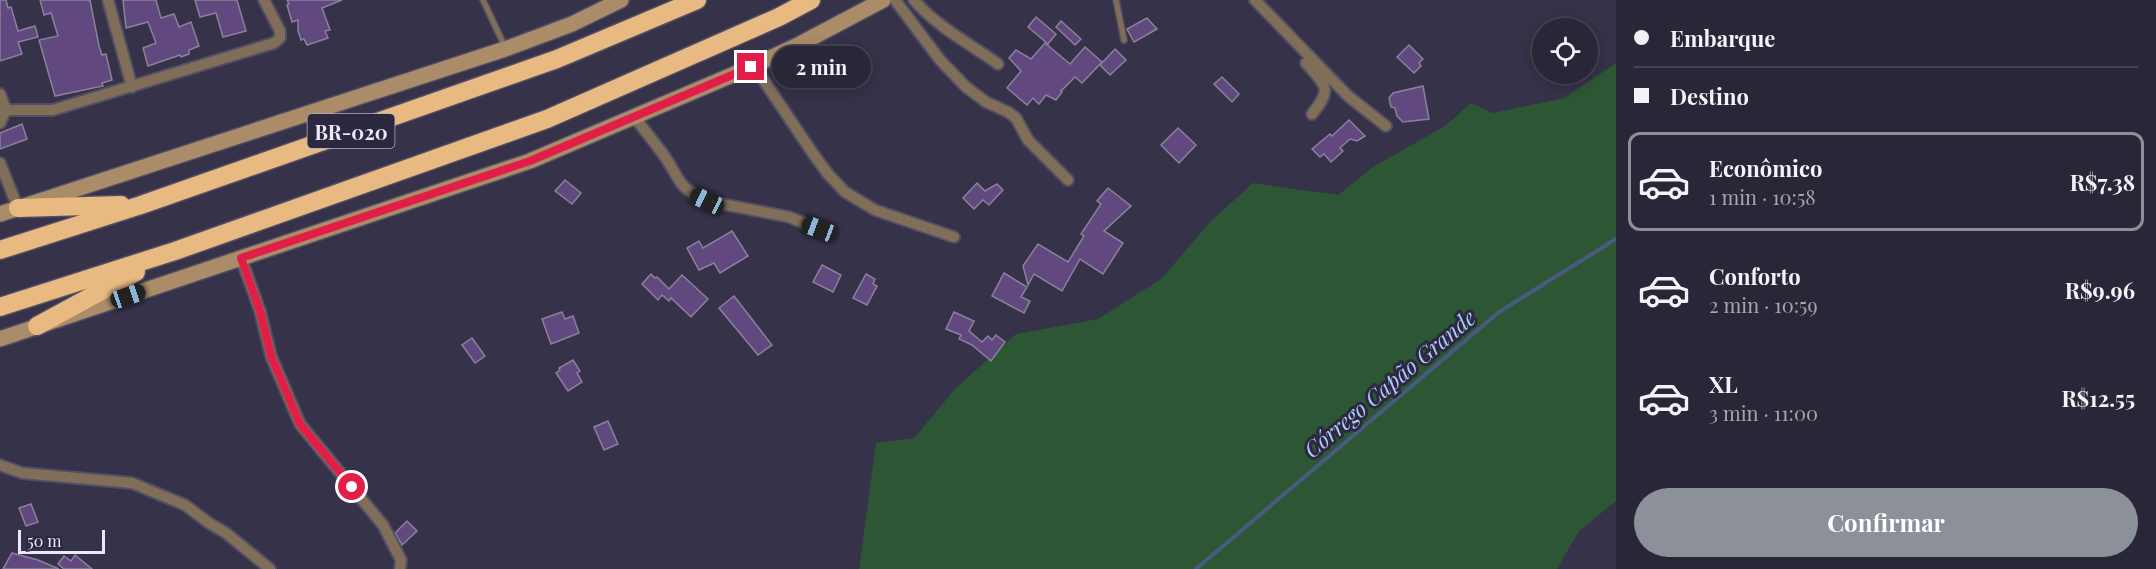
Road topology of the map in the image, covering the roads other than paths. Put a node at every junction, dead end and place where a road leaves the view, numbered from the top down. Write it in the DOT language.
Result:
graph roads {
  1 [pos="108,0"];
  2 [pos="264,0"];
  3 [pos="483,0"];
  4 [pos="621,0"];
  5 [pos="697,0"];
  6 [pos="811,0"];
  7 [pos="883,0"];
  8 [pos="895,0"];
  9 [pos="914,0"];
  10 [pos="1116,0"];
  11 [pos="1246,0"];
  12 [pos="1255,0"];
  13 [pos="1124,40"];
  14 [pos="506,49"];
  15 [pos="998,64"];
  16 [pos="754,66"];
  17 [pos="132,87"];
  18 [pos="0,94"];
  19 [pos="6,110"];
  20 [pos="1312,114"];
  21 [pos="634,117"];
  22 [pos="0,123"];
  23 [pos="1386,126"];
  24 [pos="0,163"];
  25 [pos="1068,180"];
  26 [pos="141,205"];
  27 [pos="18,208"];
  28 [pos="0,214"];
  29 [pos="819,229"];
  30 [pos="954,237"];
  31 [pos="0,250"];
  32 [pos="174,251"];
  33 [pos="241,258"];
  34 [pos="0,307"];
  35 [pos="37,326"];
  36 [pos="0,339"];
  37 [pos="0,465"];
  38 [pos="270,569"];
  39 [pos="400,569"];
  1 -- 17 [label="street"];
  2 -- 17 [label="street"];
  3 -- 14 [label="lane"];
  4 -- 14 [label="main road"];
  5 -- 26 [label="highway, BR-020"];
  6 -- 32 [label="highway, BR-020"];
  7 -- 16 [label="main road"];
  8 -- 25 [label="street"];
  9 -- 15 [label="street"];
  10 -- 13 [label="lane"];
  11 -- 20 [label="street"];
  12 -- 23 [label="street"];
  14 -- 27 [label="main road"];
  16 -- 21 [label="main road"];
  16 -- 30 [label="street"];
  17 -- 19 [label="street"];
  18 -- 19 [label="street"];
  19 -- 22 [label="street"];
  21 -- 29 [label="street"];
  21 -- 33 [label="main road"];
  24 -- 27 [label="street"];
  26 -- 27 [label="highway"];
  26 -- 31 [label="highway, BR-020"];
  27 -- 28 [label="main road"];
  32 -- 34 [label="highway, BR-020"];
  32 -- 35 [label="highway"];
  33 -- 35 [label="main road"];
  33 -- 39 [label="street"];
  35 -- 36 [label="main road"];
  37 -- 38 [label="street"];
}
